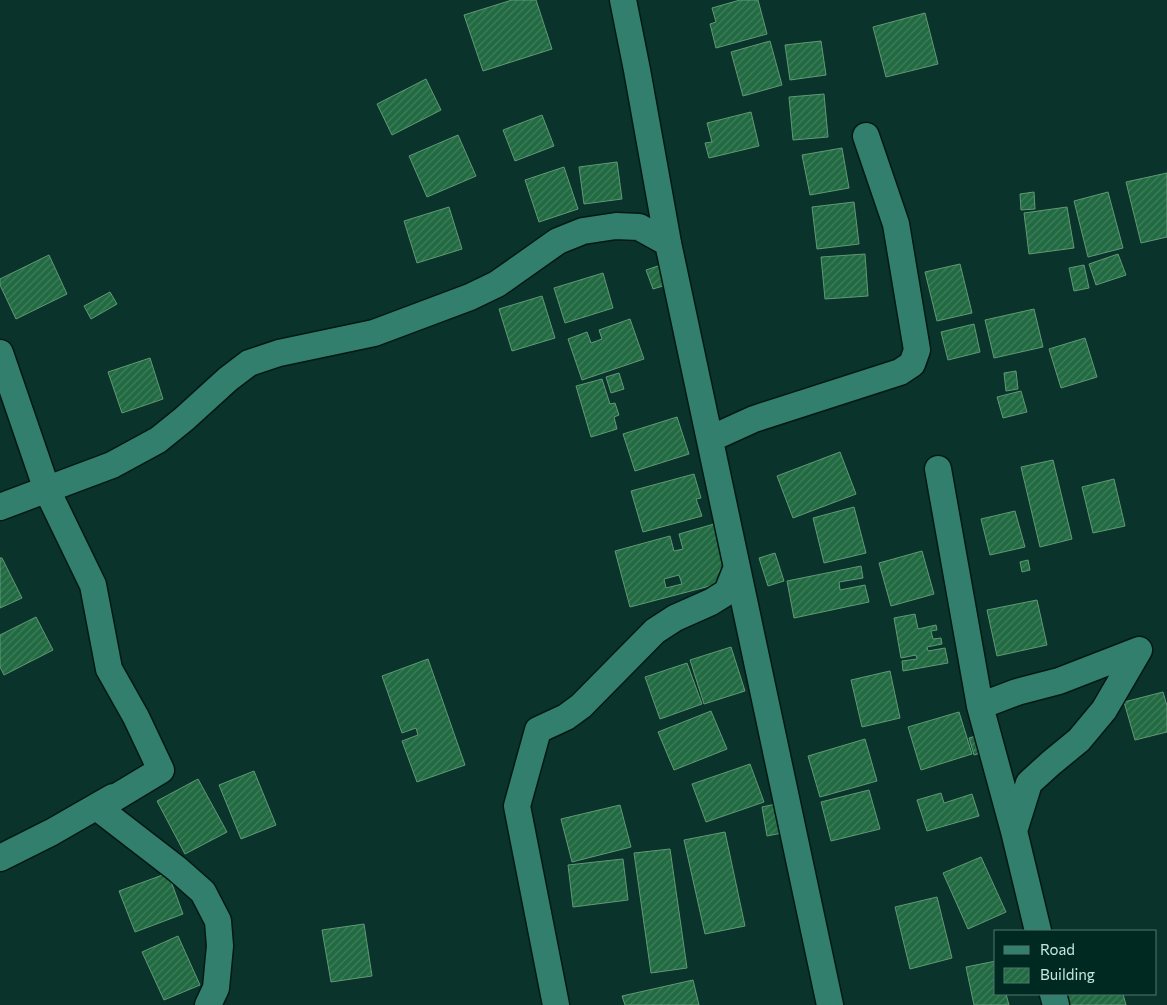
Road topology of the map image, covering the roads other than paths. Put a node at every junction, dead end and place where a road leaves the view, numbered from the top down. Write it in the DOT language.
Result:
graph roads {
  1 [pos="623,0"];
  2 [pos="866,136"];
  3 [pos="668,243"];
  4 [pos="0,353"];
  5 [pos="710,439"];
  6 [pos="938,470"];
  7 [pos="47,490"];
  8 [pos="0,507"];
  9 [pos="737,568"];
  10 [pos="980,706"];
  11 [pos="161,770"];
  12 [pos="1014,831"];
  13 [pos="0,858"];
  14 [pos="1038,930"];
  15 [pos="208,1005"];
  16 [pos="556,1005"];
  17 [pos="830,1005"];
  1 -- 3 [label="street"];
  2 -- 5 [label="street"];
  3 -- 5 [label="street"];
  3 -- 7 [label="street"];
  4 -- 7 [label="street"];
  5 -- 9 [label="street"];
  6 -- 10 [label="street"];
  7 -- 8 [label="street"];
  7 -- 11 [label="street"];
  9 -- 16 [label="street"];
  9 -- 17 [label="street"];
  10 -- 12 [label="street"];
  10 -- 12 [label="street"];
  11 -- 13 [label="street"];
  11 -- 15 [label="street"];
  12 -- 14 [label="street"];
}
